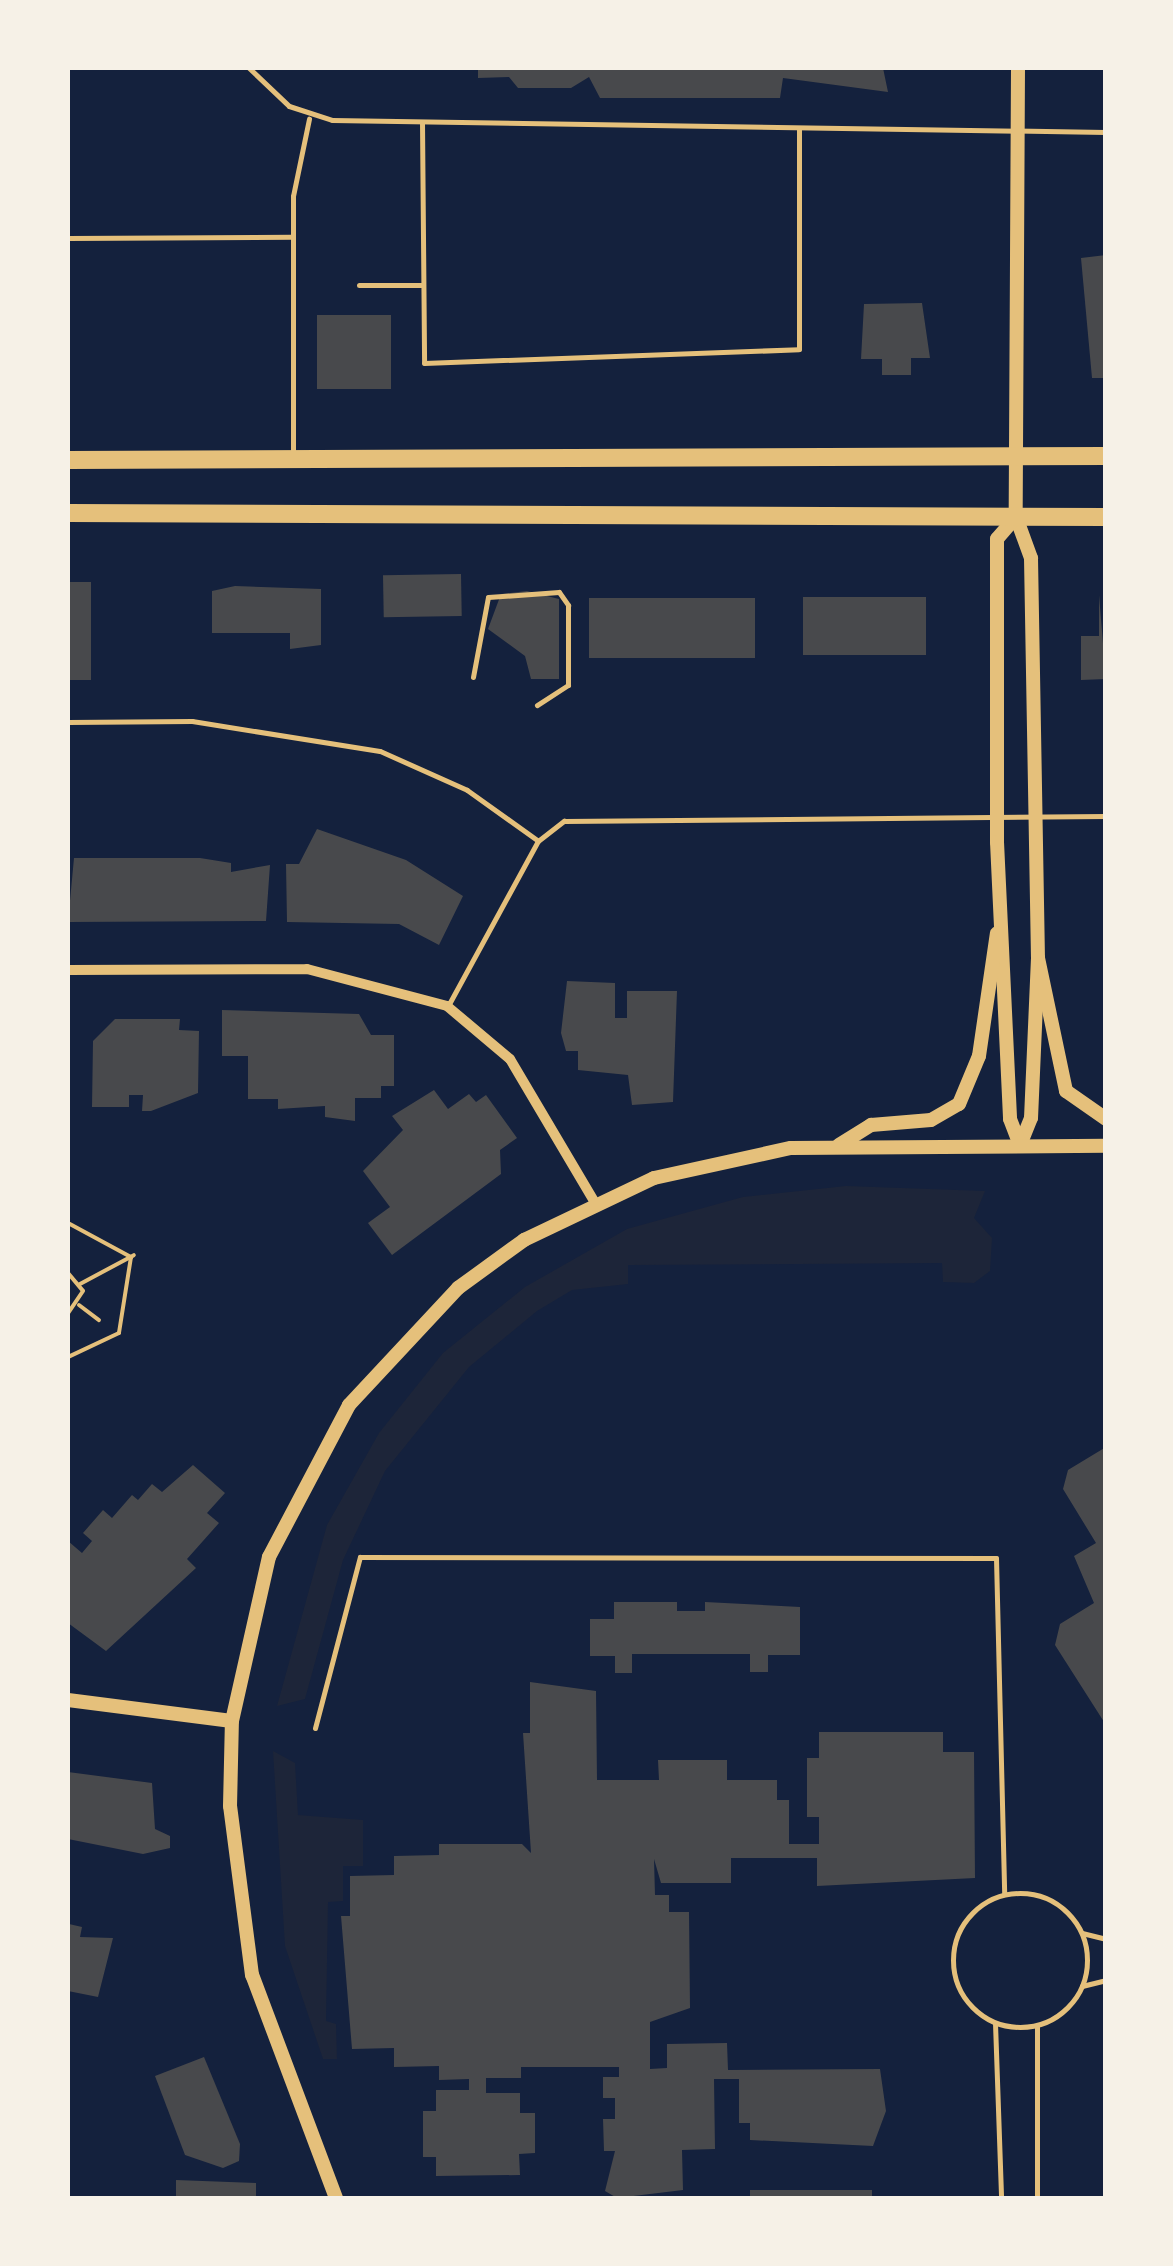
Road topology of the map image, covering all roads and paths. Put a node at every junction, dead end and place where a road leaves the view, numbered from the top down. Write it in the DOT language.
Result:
graph roads {
  1 [pos="249,68"];
  2 [pos="1018,68"];
  3 [pos="309,118"];
  4 [pos="422,122"];
  5 [pos="800,128"];
  6 [pos="1020,131"];
  7 [pos="1106,132"];
  8 [pos="292,237"];
  9 [pos="68,238"];
  10 [pos="358,285"];
  11 [pos="423,285"];
  12 [pos="1016,456"];
  13 [pos="1106,456"];
  14 [pos="68,460"];
  15 [pos="293,460"];
  16 [pos="68,513"];
  17 [pos="1016,517"];
  18 [pos="1106,517"];
  19 [pos="473,677"];
  20 [pos="537,705"];
  21 [pos="68,722"];
  22 [pos="998,815"];
  23 [pos="1032,816"];
  24 [pos="1106,816"];
  25 [pos="538,841"];
  26 [pos="997,929"];
  27 [pos="1038,958"];
  28 [pos="68,970"];
  29 [pos="447,1006"];
  30 [pos="1106,1119"];
  31 [pos="838,1145"];
  32 [pos="1020,1145"];
  33 [pos="1106,1146"];
  34 [pos="594,1201"];
  35 [pos="68,1224"];
  36 [pos="132,1256"];
  37 [pos="68,1273"];
  38 [pos="80,1284"];
  39 [pos="79,1305"];
  40 [pos="68,1313"];
  41 [pos="99,1320"];
  42 [pos="68,1356"];
  43 [pos="68,1700"];
  44 [pos="232,1721"];
  45 [pos="315,1728"];
  46 [pos="1004,1894"];
  47 [pos="1082,1933"];
  48 [pos="1106,1939"];
  49 [pos="1106,1980"];
  50 [pos="1082,1986"];
  51 [pos="995,2023"];
  52 [pos="1037,2025"];
  53 [pos="336,2198"];
  54 [pos="1001,2198"];
  55 [pos="1037,2198"];
  1 -- 3 [label="lane"];
  2 -- 6 [label="street"];
  3 -- 4 [label="lane"];
  3 -- 8 [label="lane"];
  4 -- 5 [label="lane"];
  4 -- 11 [label="lane"];
  5 -- 6 [label="lane"];
  5 -- 11 [label="lane"];
  6 -- 7 [label="lane"];
  6 -- 12 [label="street"];
  8 -- 9 [label="lane"];
  8 -- 15 [label="lane"];
  10 -- 11 [label="lane"];
  12 -- 13 [label="main road"];
  12 -- 15 [label="main road"];
  12 -- 17 [label="street"];
  14 -- 15 [label="main road"];
  16 -- 17 [label="main road"];
  17 -- 18 [label="main road"];
  17 -- 22 [label="street"];
  17 -- 23 [label="street"];
  19 -- 20 [label="lane"];
  21 -- 25 [label="lane"];
  22 -- 23 [label="lane"];
  22 -- 25 [label="lane"];
  22 -- 26 [label="street"];
  23 -- 24 [label="lane"];
  23 -- 27 [label="street"];
  25 -- 29 [label="lane"];
  26 -- 31 [label="street"];
  26 -- 32 [label="street"];
  27 -- 30 [label="street"];
  27 -- 32 [label="street"];
  28 -- 29 [label="street"];
  29 -- 34 [label="street"];
  31 -- 32 [label="street"];
  31 -- 34 [label="street"];
  32 -- 33 [label="street"];
  34 -- 44 [label="street"];
  35 -- 36 [label="path"];
  36 -- 38 [label="path"];
  36 -- 42 [label="path"];
  37 -- 38 [label="path"];
  38 -- 39 [label="path"];
  39 -- 40 [label="path"];
  39 -- 41 [label="path"];
  43 -- 44 [label="street"];
  44 -- 53 [label="street"];
  45 -- 46 [label="lane"];
  46 -- 47 [label="lane"];
  46 -- 51 [label="lane"];
  47 -- 48 [label="lane"];
  47 -- 50 [label="lane"];
  49 -- 50 [label="lane"];
  50 -- 52 [label="lane"];
  51 -- 52 [label="lane"];
  51 -- 54 [label="lane"];
  52 -- 55 [label="lane"];
}
